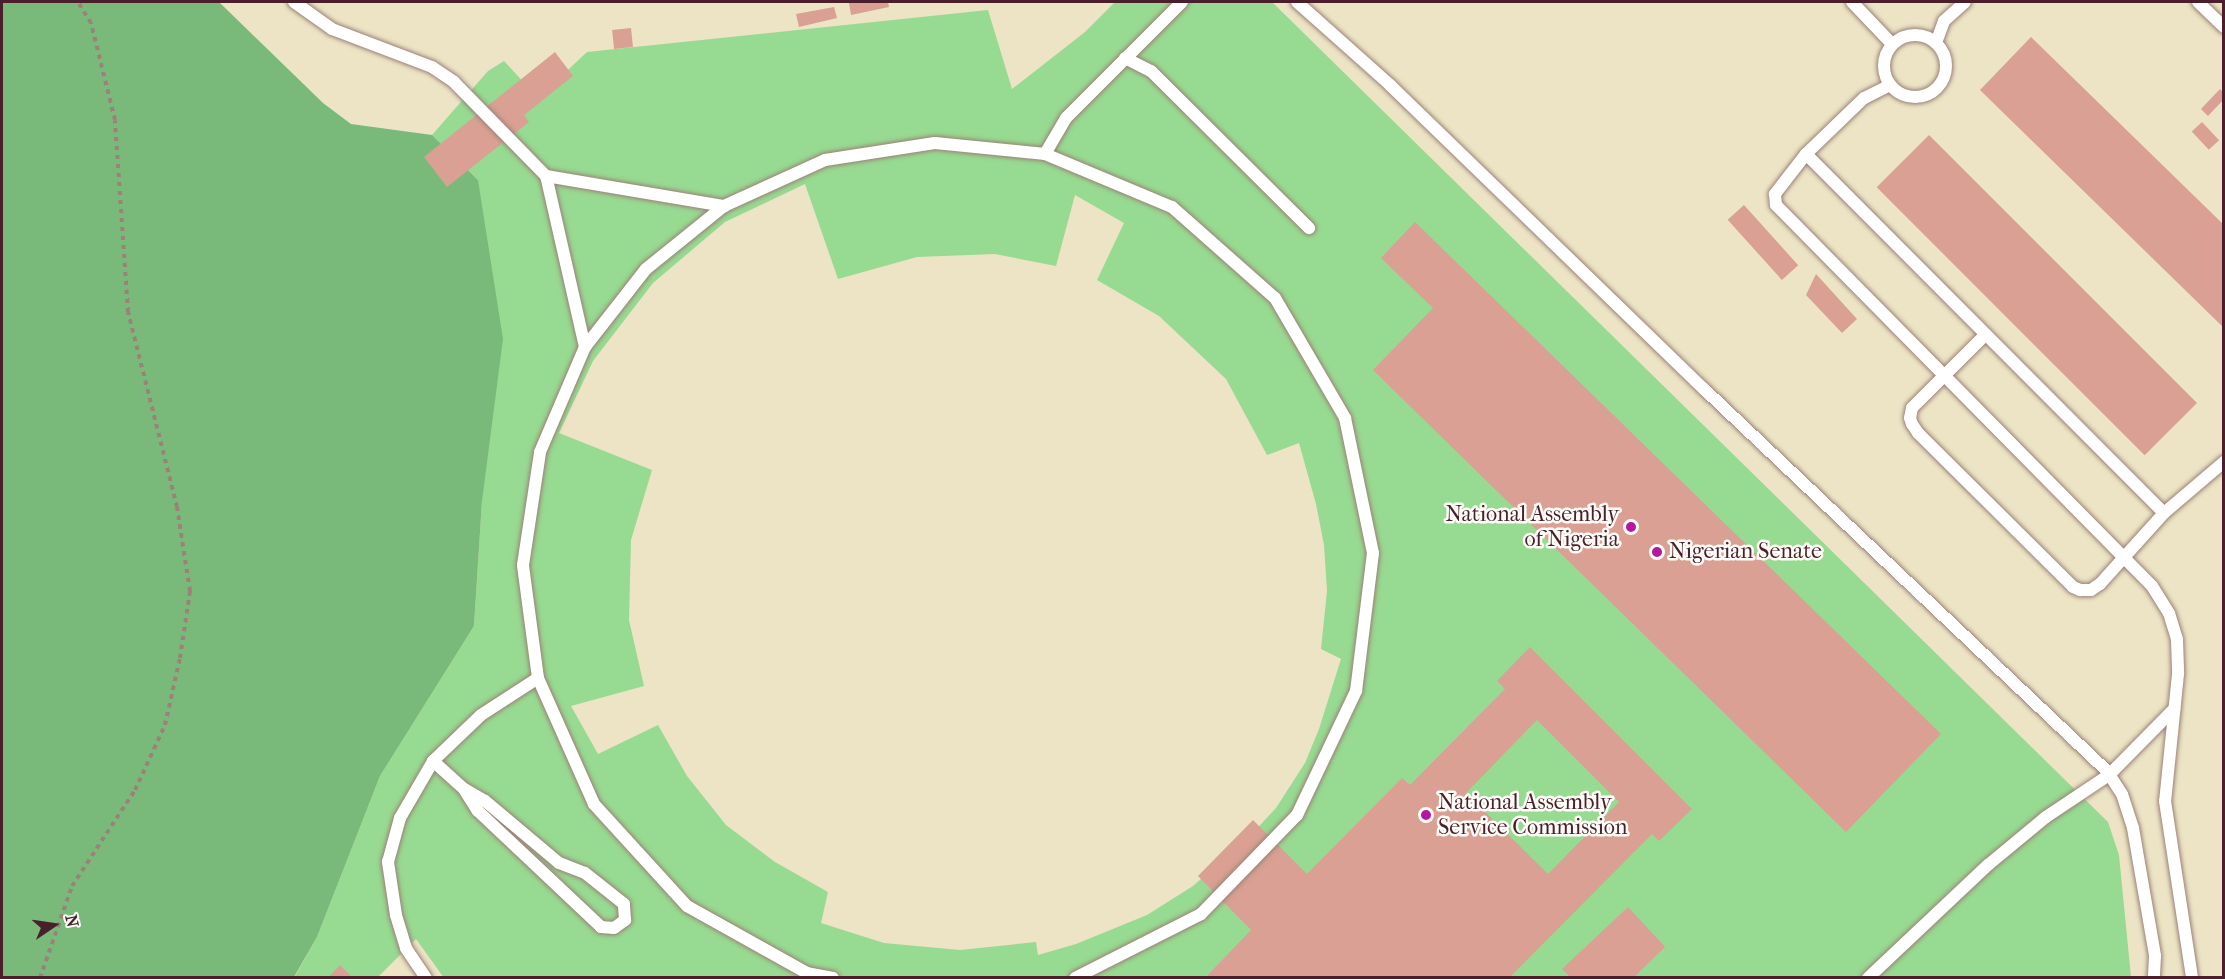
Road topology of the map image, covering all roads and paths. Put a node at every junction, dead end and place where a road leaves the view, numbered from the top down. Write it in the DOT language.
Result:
graph roads {
  1 [pos="78,2"];
  2 [pos="294,2"];
  3 [pos="1182,2"];
  4 [pos="1297,2"];
  5 [pos="1852,2"];
  6 [pos="1965,2"];
  7 [pos="2199,2"];
  8 [pos="2223,27"];
  9 [pos="1936,43"];
  10 [pos="1892,45"];
  11 [pos="1125,58"];
  12 [pos="1890,85"];
  13 [pos="1045,154"];
  14 [pos="1806,154"];
  15 [pos="546,176"];
  16 [pos="724,206"];
  17 [pos="1309,228"];
  18 [pos="1985,335"];
  19 [pos="585,347"];
  20 [pos="1944,376"];
  21 [pos="2223,462"];
  22 [pos="2164,513"];
  23 [pos="2123,559"];
  24 [pos="537,678"];
  25 [pos="2174,709"];
  26 [pos="433,761"];
  27 [pos="2109,775"];
  28 [pos="464,789"];
  29 [pos="40,978"];
  30 [pos="426,978"];
  31 [pos="834,978"];
  32 [pos="1075,978"];
  33 [pos="1868,978"];
  34 [pos="2154,978"];
  35 [pos="2193,978"];
  1 -- 29 [label="path"];
  2 -- 15 [label="lane"];
  3 -- 11 [label="lane"];
  4 -- 27 [label="lane"];
  5 -- 10 [label="lane"];
  6 -- 9 [label="lane"];
  7 -- 8 [label="lane"];
  9 -- 10 [label="lane"];
  9 -- 12 [label="lane"];
  10 -- 12 [label="lane"];
  11 -- 13 [label="lane"];
  11 -- 17 [label="lane"];
  12 -- 14 [label="lane"];
  13 -- 16 [label="lane"];
  13 -- 32 [label="lane"];
  14 -- 18 [label="lane"];
  14 -- 20 [label="lane"];
  15 -- 16 [label="lane"];
  15 -- 19 [label="lane"];
  16 -- 19 [label="lane"];
  18 -- 20 [label="lane"];
  18 -- 22 [label="lane"];
  19 -- 24 [label="lane"];
  20 -- 23 [label="lane"];
  20 -- 23 [label="lane"];
  21 -- 22 [label="lane"];
  22 -- 23 [label="lane"];
  23 -- 25 [label="lane"];
  24 -- 26 [label="lane"];
  24 -- 31 [label="lane"];
  25 -- 27 [label="lane"];
  25 -- 35 [label="lane"];
  26 -- 28 [label="lane"];
  26 -- 30 [label="lane"];
  27 -- 33 [label="lane"];
  27 -- 34 [label="lane"];
  28 -- 28 [label="lane"];
}
